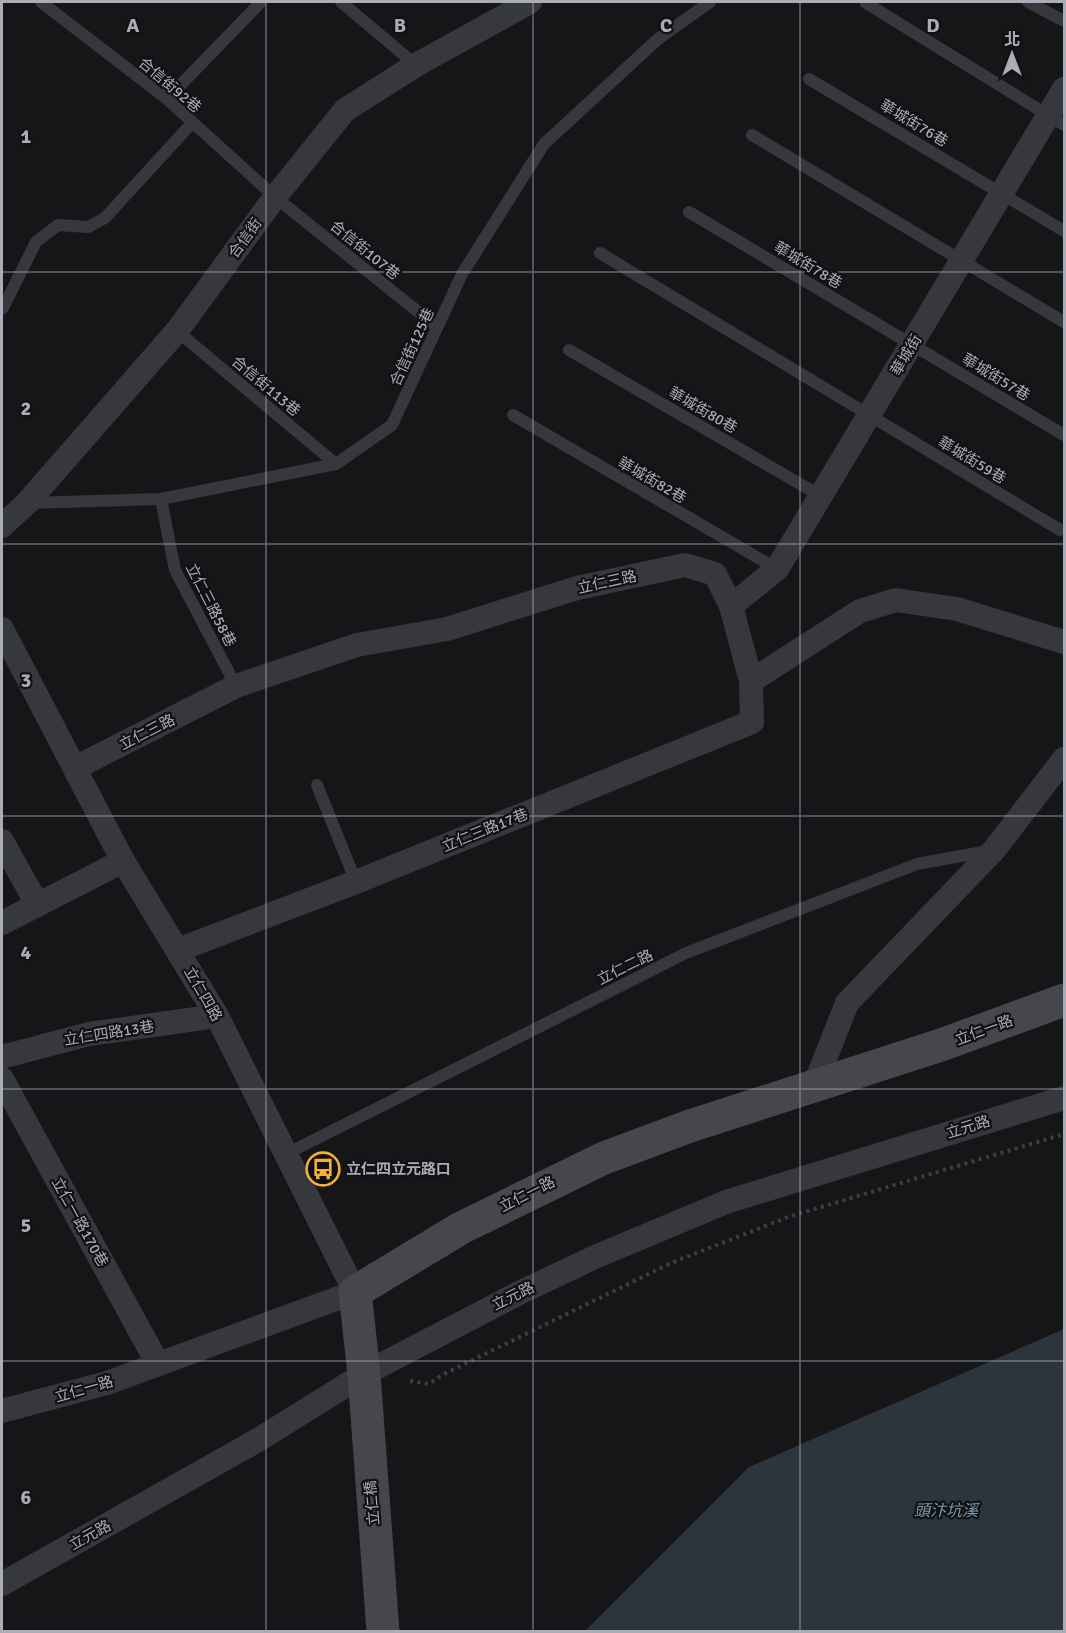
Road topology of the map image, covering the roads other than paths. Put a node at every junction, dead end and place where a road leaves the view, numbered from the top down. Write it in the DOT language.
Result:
graph roads {
  1 [pos="41,2"];
  2 [pos="261,2"];
  3 [pos="341,2"];
  4 [pos="531,2"];
  5 [pos="710,2"];
  6 [pos="1028,2"];
  7 [pos="866,3"];
  8 [pos="1065,21"];
  9 [pos="416,65"];
  10 [pos="810,79"];
  11 [pos="1065,90"];
  12 [pos="167,99"];
  13 [pos="1057,120"];
  14 [pos="192,123"];
  15 [pos="752,135"];
  16 [pos="1002,194"];
  17 [pos="275,198"];
  18 [pos="689,212"];
  19 [pos="1065,231"];
  20 [pos="600,254"];
  21 [pos="962,261"];
  22 [pos="3,308"];
  23 [pos="1065,322"];
  24 [pos="437,327"];
  25 [pos="177,332"];
  26 [pos="912,345"];
  27 [pos="569,351"];
  28 [pos="513,416"];
  29 [pos="869,416"];
  30 [pos="1065,435"];
  31 [pos="336,464"];
  32 [pos="821,496"];
  33 [pos="161,499"];
  34 [pos="27,503"];
  35 [pos="2,526"];
  36 [pos="1060,531"];
  37 [pos="777,570"];
  38 [pos="731,606"];
  39 [pos="2,630"];
  40 [pos="1065,642"];
  41 [pos="751,681"];
  42 [pos="236,686"];
  43 [pos="1065,759"];
  44 [pos="75,768"];
  45 [pos="316,785"];
  46 [pos="2,841"];
  47 [pos="994,850"];
  48 [pos="123,861"];
  49 [pos="357,882"];
  50 [pos="37,904"];
  51 [pos="2,923"];
  52 [pos="178,950"];
  53 [pos="1065,1000"];
  54 [pos="217,1016"];
  55 [pos="2,1057"];
  56 [pos="2,1079"];
  57 [pos="815,1084"];
  58 [pos="1065,1098"];
  59 [pos="286,1154"];
  60 [pos="355,1292"];
  61 [pos="158,1364"];
  62 [pos="364,1374"];
  63 [pos="2,1412"];
  64 [pos="2,1584"];
  65 [pos="383,1632"];
  1 -- 12 [label="lane, 合信街92巷"];
  2 -- 12 [label="lane"];
  3 -- 9 [label="lane"];
  4 -- 9 [label="street, 合信街"];
  5 -- 24 [label="lane, 合信街125巷"];
  6 -- 8 [label="lane"];
  7 -- 13 [label="lane"];
  9 -- 17 [label="street, 合信街"];
  10 -- 16 [label="lane, 華城街76巷"];
  11 -- 13 [label="street, 華城街"];
  12 -- 14 [label="lane, 合信街92巷"];
  13 -- 16 [label="street, 華城街"];
  14 -- 17 [label="lane, 合信街92巷"];
  14 -- 22 [label="lane"];
  15 -- 21 [label="lane"];
  16 -- 19 [label="lane, 華城街76巷"];
  16 -- 21 [label="street, 華城街"];
  17 -- 24 [label="lane, 合信街107巷"];
  17 -- 25 [label="street, 合信街"];
  18 -- 26 [label="lane, 華城街78巷"];
  20 -- 29 [label="lane, 華城街59巷"];
  21 -- 23 [label="lane"];
  21 -- 26 [label="street, 華城街"];
  24 -- 31 [label="lane, 合信街125巷"];
  25 -- 31 [label="lane, 合信街113巷"];
  25 -- 34 [label="street, 合信街"];
  26 -- 29 [label="street, 華城街"];
  26 -- 30 [label="lane, 華城街57巷"];
  27 -- 32 [label="lane, 華城街80巷"];
  28 -- 37 [label="lane, 華城街82巷"];
  29 -- 32 [label="street, 華城街"];
  29 -- 36 [label="lane, 華城街59巷"];
  31 -- 33 [label="lane, 合信街125巷"];
  32 -- 37 [label="street, 華城街"];
  33 -- 34 [label="lane, 合信街125巷"];
  33 -- 42 [label="lane, 立仁三路58巷"];
  34 -- 35 [label="street, 合信街"];
  37 -- 38 [label="street, 華城街"];
  38 -- 41 [label="street, 立仁三路"];
  38 -- 42 [label="street, 立仁三路"];
  39 -- 44 [label="street, 立仁四路"];
  40 -- 41 [label="street"];
  41 -- 49 [label="street, 立仁三路17巷"];
  42 -- 44 [label="street, 立仁三路"];
  43 -- 47 [label="street"];
  44 -- 48 [label="street, 立仁四路"];
  45 -- 49 [label="lane"];
  46 -- 50 [label="street"];
  47 -- 57 [label="street"];
  47 -- 59 [label="lane, 立仁二路"];
  48 -- 50 [label="street"];
  48 -- 52 [label="street, 立仁四路"];
  49 -- 52 [label="street, 立仁三路17巷"];
  50 -- 51 [label="street"];
  52 -- 54 [label="street, 立仁四路"];
  53 -- 57 [label="street, 立仁一路"];
  54 -- 55 [label="street, 立仁四路13巷"];
  54 -- 59 [label="street, 立仁四路"];
  56 -- 61 [label="street, 立仁一路170巷"];
  57 -- 60 [label="street, 立仁一路"];
  58 -- 62 [label="street, 立元路"];
  59 -- 60 [label="street, 立仁四路"];
  60 -- 61 [label="street, 立仁一路"];
  60 -- 62 [label="street, 立仁四路"];
  61 -- 63 [label="street, 立仁一路"];
  62 -- 64 [label="street, 立元路"];
  62 -- 65 [label="street, 立仁橋"];
}
